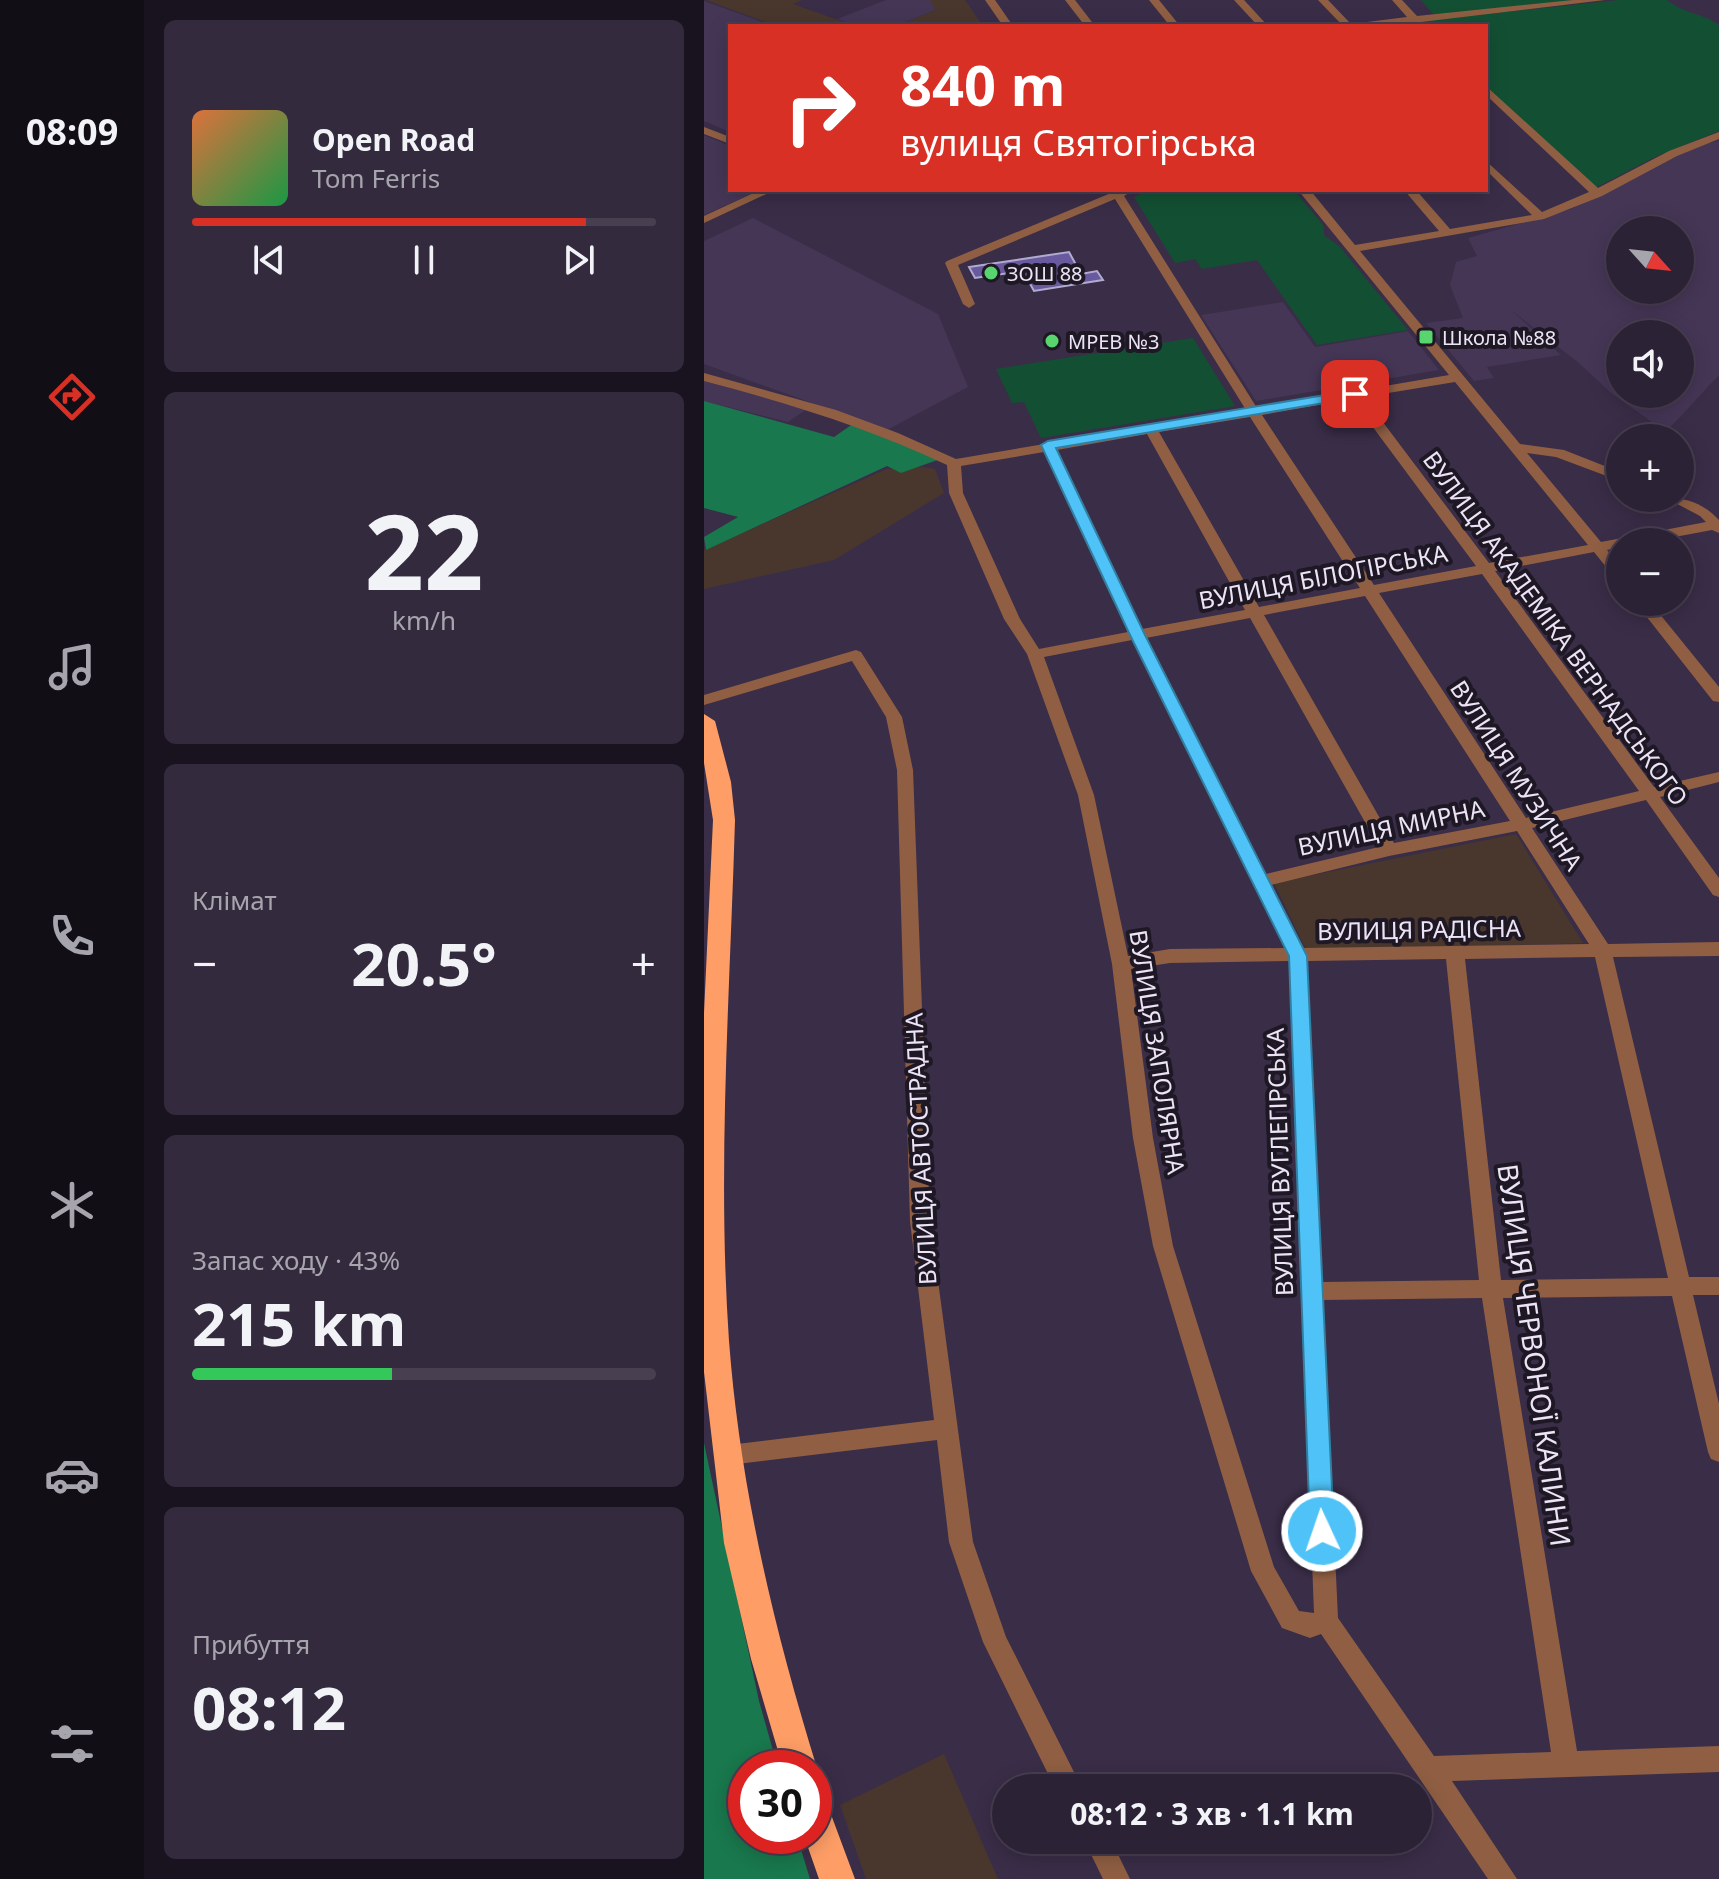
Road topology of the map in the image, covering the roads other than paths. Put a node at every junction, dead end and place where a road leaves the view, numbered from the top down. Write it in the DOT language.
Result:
graph roads {
  1 [pos="990,0"];
  2 [pos="1070,0"];
  3 [pos="1154,0"];
  4 [pos="1239,0"];
  5 [pos="1323,0"];
  6 [pos="1397,0"];
  7 [pos="1600,0"];
  8 [pos="1416,22"];
  9 [pos="1007,24"];
  10 [pos="1088,24"];
  11 [pos="1173,24"];
  12 [pos="1261,24"];
  13 [pos="1348,24"];
  14 [pos="1383,24"];
  15 [pos="1488,91"];
  16 [pos="1500,102"];
  17 [pos="1488,104"];
  18 [pos="704,130"];
  19 [pos="1719,135"];
  20 [pos="728,140"];
  21 [pos="1488,166"];
  22 [pos="765,192"];
  23 [pos="1118,192"];
  24 [pos="1121,192"];
  25 [pos="1306,192"];
  26 [pos="1412,192"];
  27 [pos="1598,194"];
  28 [pos="1540,217"];
  29 [pos="704,220"];
  30 [pos="1448,234"];
  31 [pos="1351,249"];
  32 [pos="969,304"];
  33 [pos="704,377"];
  34 [pos="1460,377"];
  35 [pos="1355,394"];
  36 [pos="1253,411"];
  37 [pos="1150,428"];
  38 [pos="1048,445"];
  39 [pos="1518,448"];
  40 [pos="954,463"];
  41 [pos="1606,471"];
  42 [pos="1694,508"];
  43 [pos="1718,526"];
  44 [pos="1694,530"];
  45 [pos="1606,546"];
  46 [pos="1598,548"];
  47 [pos="1606,558"];
  48 [pos="1484,569"];
  49 [pos="1372,591"];
  50 [pos="1256,613"];
  51 [pos="1653,616"];
  52 [pos="1137,635"];
  53 [pos="1035,654"];
  54 [pos="1719,697"];
  55 [pos="704,700"];
  56 [pos="704,721"];
  57 [pos="1719,777"];
  58 [pos="1649,795"];
  59 [pos="1519,825"];
  60 [pos="1389,850"];
  61 [pos="1260,882"];
  62 [pos="1719,891"];
  63 [pos="1602,949"];
  64 [pos="1719,949"];
  65 [pos="1455,954"];
  66 [pos="1298,956"];
  67 [pos="1121,964"];
  68 [pos="1719,1286"];
  69 [pos="1681,1287"];
  70 [pos="1491,1289"];
  71 [pos="1310,1291"];
  72 [pos="944,1429"];
  73 [pos="1719,1452"];
  74 [pos="729,1455"];
  75 [pos="1326,1621"];
  76 [pos="795,1750"];
  77 [pos="1719,1759"];
  78 [pos="1566,1763"];
  79 [pos="1430,1769"];
  80 [pos="1062,1774"];
  81 [pos="828,1854"];
  82 [pos="1104,1854"];
  83 [pos="837,1879"];
  84 [pos="1117,1879"];
  85 [pos="1504,1879"];
  1 -- 9 [label="street"];
  2 -- 10 [label="street"];
  3 -- 11 [label="street"];
  4 -- 12 [label="street"];
  5 -- 13 [label="street"];
  6 -- 8 [label="street"];
  7 -- 8 [label="street"];
  8 -- 14 [label="street"];
  15 -- 16 [label="street"];
  16 -- 17 [label="street"];
  16 -- 27 [label="street"];
  18 -- 20 [label="street"];
  19 -- 27 [label="street"];
  21 -- 28 [label="street"];
  22 -- 29 [label="street"];
  23 -- 32 [label="street"];
  24 -- 36 [label="street, ВУЛИЦЯ МУЗИЧНА"];
  25 -- 31 [label="street"];
  26 -- 30 [label="street"];
  27 -- 28 [label="street"];
  28 -- 30 [label="street"];
  30 -- 31 [label="street"];
  31 -- 34 [label="street"];
  33 -- 40 [label="street"];
  34 -- 35 [label="street"];
  34 -- 39 [label="street"];
  35 -- 36 [label="street"];
  35 -- 48 [label="street, ВУЛИЦЯ АКАДЕМІКА ВЕРНАДСЬКОГО"];
  36 -- 37 [label="street"];
  36 -- 49 [label="street, ВУЛИЦЯ МУЗИЧНА"];
  37 -- 38 [label="street"];
  37 -- 50 [label="street"];
  38 -- 40 [label="street"];
  38 -- 52 [label="street, ВУЛИЦЯ ВУГЛЕГІРСЬКА"];
  39 -- 41 [label="street"];
  39 -- 46 [label="street"];
  40 -- 53 [label="street, ВУЛИЦЯ ЗАПОЛЯРНА"];
  42 -- 43 [label="street"];
  43 -- 44 [label="street"];
  45 -- 46 [label="street, ВУЛИЦЯ БІЛОГІРСЬКА"];
  46 -- 47 [label="street"];
  46 -- 48 [label="street, ВУЛИЦЯ БІЛОГІРСЬКА"];
  48 -- 49 [label="street, ВУЛИЦЯ БІЛОГІРСЬКА"];
  48 -- 58 [label="street, ВУЛИЦЯ АКАДЕМІКА ВЕРНАДСЬКОГО"];
  49 -- 50 [label="street, ВУЛИЦЯ БІЛОГІРСЬКА"];
  49 -- 59 [label="street, ВУЛИЦЯ МУЗИЧНА"];
  50 -- 52 [label="street, ВУЛИЦЯ БІЛОГІРСЬКА"];
  50 -- 60 [label="street"];
  51 -- 54 [label="street"];
  52 -- 53 [label="street, ВУЛИЦЯ БІЛОГІРСЬКА"];
  52 -- 61 [label="street, ВУЛИЦЯ ВУГЛЕГІРСЬКА"];
  53 -- 67 [label="street, ВУЛИЦЯ ЗАПОЛЯРНА"];
  55 -- 72 [label="street, ВУЛИЦЯ АВТОСТРАДНА"];
  56 -- 74 [label="highway"];
  57 -- 58 [label="street, ВУЛИЦЯ МИРНА"];
  58 -- 59 [label="street, ВУЛИЦЯ МИРНА"];
  58 -- 62 [label="street, ВУЛИЦЯ АКАДЕМІКА ВЕРНАДСЬКОГО"];
  59 -- 60 [label="street, ВУЛИЦЯ МИРНА"];
  59 -- 63 [label="street, ВУЛИЦЯ МУЗИЧНА"];
  60 -- 61 [label="street, ВУЛИЦЯ МИРНА"];
  61 -- 66 [label="street, ВУЛИЦЯ ВУГЛЕГІРСЬКА"];
  63 -- 64 [label="street, ВУЛИЦЯ РАДІСНА"];
  63 -- 65 [label="street, ВУЛИЦЯ РАДІСНА"];
  63 -- 69 [label="street, ВУЛИЦЯ МУЗИЧНА"];
  65 -- 66 [label="street, ВУЛИЦЯ РАДІСНА"];
  65 -- 70 [label="street, ВУЛИЦЯ ЧЕРВОНОЇ КАЛИНИ"];
  66 -- 67 [label="street, ВУЛИЦЯ РАДІСНА"];
  66 -- 71 [label="street, ВУЛИЦЯ ВУГЛЕГІРСЬКА"];
  67 -- 75 [label="street, ВУЛИЦЯ ЗАПОЛЯРНА"];
  68 -- 69 [label="street"];
  69 -- 70 [label="street"];
  69 -- 73 [label="street, ВУЛИЦЯ МУЗИЧНА"];
  70 -- 71 [label="street"];
  70 -- 78 [label="street, ВУЛИЦЯ ЧЕРВОНОЇ КАЛИНИ"];
  71 -- 75 [label="street, ВУЛИЦЯ ВУГЛЕГІРСЬКА"];
  72 -- 74 [label="street"];
  72 -- 80 [label="street, ВУЛИЦЯ АВТОСТРАДНА"];
  74 -- 76 [label="highway"];
  75 -- 79 [label="street"];
  77 -- 78 [label="street"];
  78 -- 79 [label="street"];
  79 -- 85 [label="street"];
  81 -- 83 [label="highway"];
  82 -- 84 [label="street"];
}
